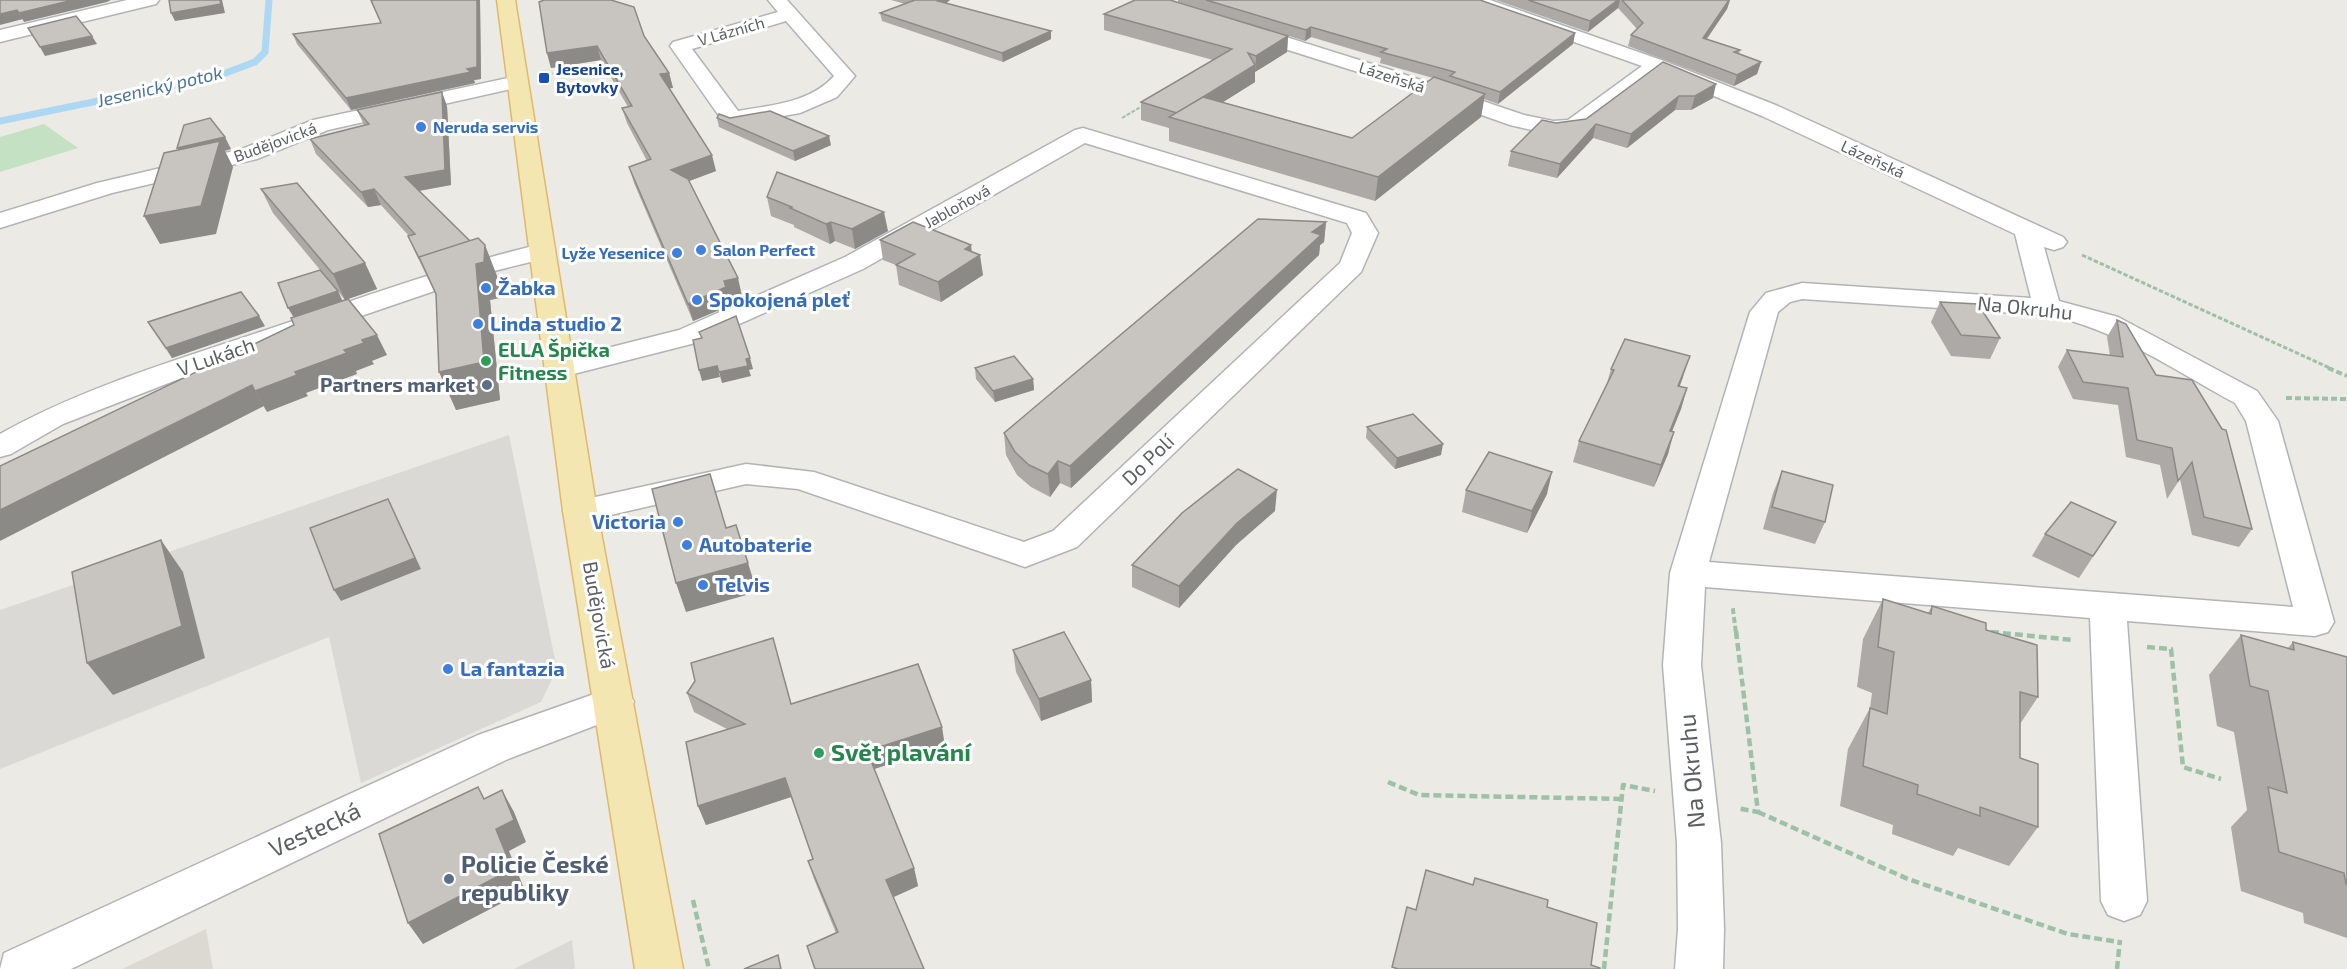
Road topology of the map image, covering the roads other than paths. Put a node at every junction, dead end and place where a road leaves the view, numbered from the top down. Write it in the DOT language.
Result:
graph roads {
  1 [pos="150,0"];
  2 [pos="506,0"];
  3 [pos="1473,0"];
  4 [pos="783,7"];
  5 [pos="1221,23"];
  6 [pos="0,36"];
  7 [pos="1657,66"];
  8 [pos="517,79"];
  9 [pos="1087,136"];
  10 [pos="0,221"];
  11 [pos="2027,230"];
  12 [pos="2054,242"];
  13 [pos="542,252"];
  14 [pos="2047,308"];
  15 [pos="558,369"];
  16 [pos="0,447"];
  17 [pos="580,511"];
  18 [pos="1688,573"];
  19 [pos="2108,607"];
  20 [pos="614,702"];
  21 [pos="2124,901"];
  22 [pos="21,969"];
  23 [pos="659,969"];
  24 [pos="1699,969"];
  1 -- 6 [label="street"];
  2 -- 8 [label="main road, Budějovická"];
  3 -- 7 [label="street, Lázeňská"];
  4 -- 4 [label="street, V Lázních"];
  5 -- 7 [label="street, Lázeňská"];
  7 -- 11 [label="street, Lázeňská"];
  8 -- 10 [label="street, Budějovická"];
  8 -- 13 [label="main road, Budějovická"];
  9 -- 15 [label="street, Jabloňová"];
  9 -- 17 [label="street, Do Polí"];
  11 -- 12 [label="street, Lázeňská"];
  11 -- 14 [label="street"];
  13 -- 15 [label="main road, Budějovická"];
  13 -- 16 [label="street, V Lukách"];
  14 -- 18 [label="street, Na Okruhu"];
  14 -- 19 [label="street, Na Okruhu"];
  15 -- 17 [label="main road, Budějovická"];
  17 -- 20 [label="main road, Budějovická"];
  18 -- 19 [label="street, Na Okruhu"];
  18 -- 24 [label="street, Na Okruhu"];
  19 -- 21 [label="street"];
  20 -- 22 [label="street, Vestecká"];
  20 -- 23 [label="main road, Budějovická"];
}
